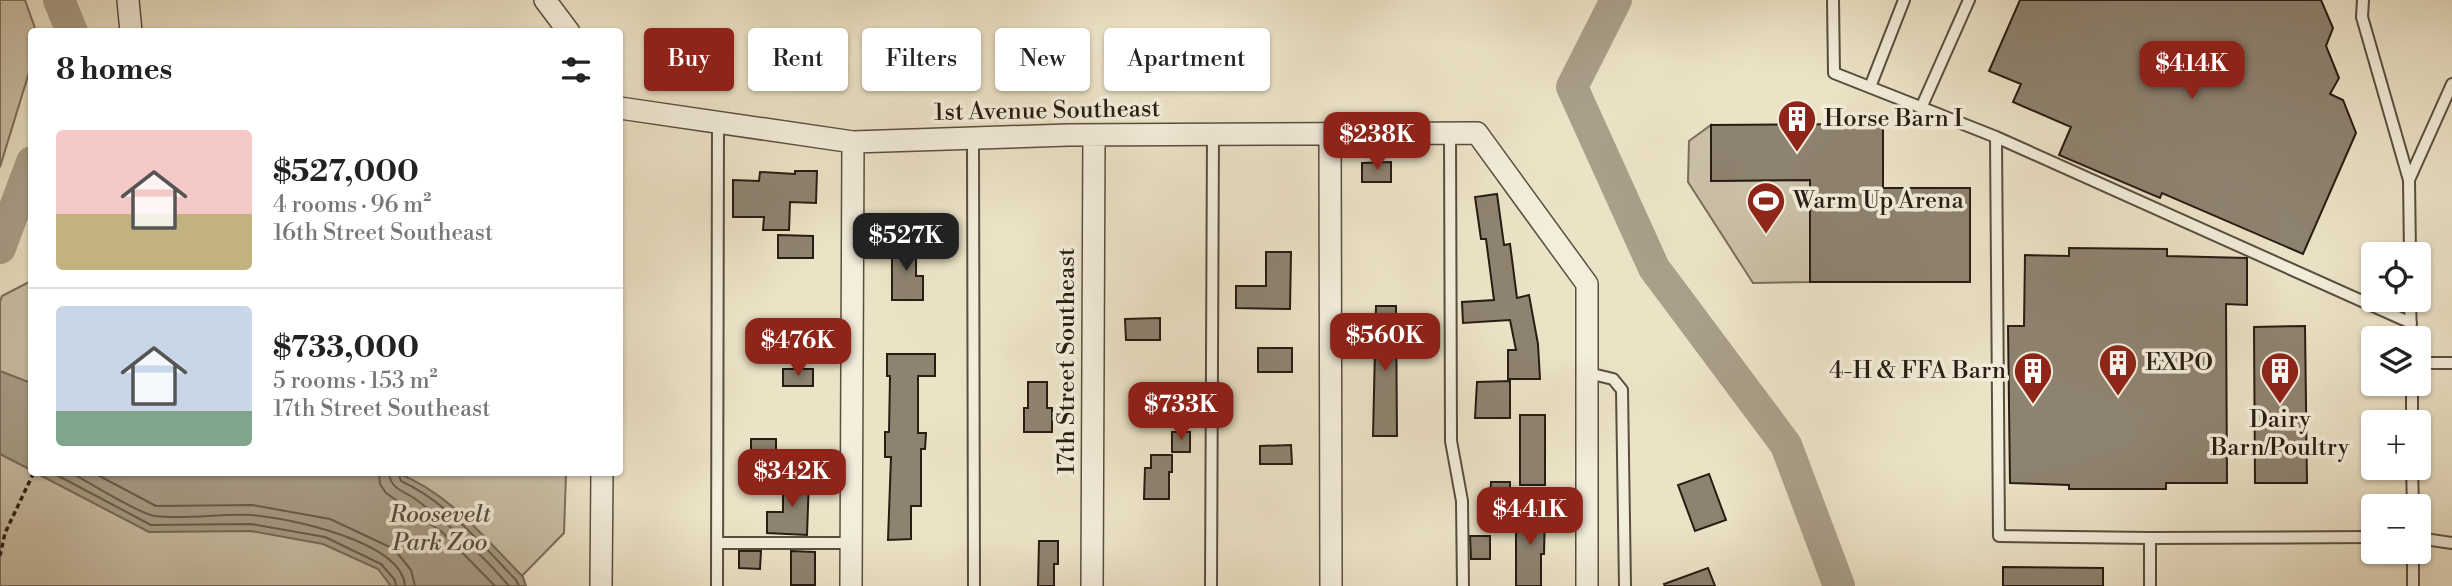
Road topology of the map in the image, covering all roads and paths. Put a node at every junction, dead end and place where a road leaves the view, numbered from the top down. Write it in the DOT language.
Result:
graph roads {
  1 [pos="128,0"];
  2 [pos="544,0"];
  3 [pos="1833,0"];
  4 [pos="1904,0"];
  5 [pos="1969,0"];
  6 [pos="2362,0"];
  7 [pos="131,28"];
  8 [pos="566,28"];
  9 [pos="2452,84"];
  10 [pos="1870,88"];
  11 [pos="1921,107"];
  12 [pos="623,108"];
  13 [pos="718,122"];
  14 [pos="1329,133"];
  15 [pos="1450,133"];
  16 [pos="1213,134"];
  17 [pos="1094,135"];
  18 [pos="1996,137"];
  19 [pos="974,138"];
  20 [pos="853,142"];
  21 [pos="2409,180"];
  22 [pos="2410,242"];
  23 [pos="2411,312"];
  24 [pos="2411,323"];
  25 [pos="2431,363"];
  26 [pos="2452,363"];
  27 [pos="1588,373"];
  28 [pos="32,476"];
  29 [pos="602,476"];
  30 [pos="2361,537"];
  31 [pos="2150,538"];
  32 [pos="2431,540"];
  33 [pos="717,543"];
  34 [pos="851,543"];
  35 [pos="2452,543"];
  36 [pos="0,556"];
  37 [pos="2413,564"];
  38 [pos="601,586"];
  39 [pos="717,586"];
  40 [pos="851,586"];
  41 [pos="974,586"];
  42 [pos="1092,586"];
  43 [pos="1211,586"];
  44 [pos="1331,586"];
  45 [pos="1463,586"];
  46 [pos="1587,586"];
  47 [pos="1625,586"];
  48 [pos="2150,586"];
  49 [pos="2413,586"];
  1 -- 7 [label="street"];
  2 -- 8 [label="street"];
  3 -- 10 [label="lane"];
  4 -- 10 [label="lane"];
  5 -- 11 [label="lane"];
  6 -- 21 [label="lane"];
  9 -- 21 [label="lane"];
  10 -- 11 [label="lane"];
  11 -- 18 [label="lane"];
  12 -- 13 [label="street, 1st Avenue Southeast"];
  13 -- 20 [label="street, 1st Avenue Southeast"];
  13 -- 33 [label="lane"];
  14 -- 15 [label="street, 1st Avenue Southeast"];
  14 -- 16 [label="street, 1st Avenue Southeast"];
  14 -- 44 [label="street"];
  15 -- 27 [label="street, 1st Avenue Southeast"];
  15 -- 45 [label="lane"];
  16 -- 17 [label="street, 1st Avenue Southeast"];
  16 -- 43 [label="lane"];
  17 -- 19 [label="street, 1st Avenue Southeast"];
  17 -- 42 [label="street, 17th Street Southeast"];
  18 -- 24 [label="lane"];
  18 -- 31 [label="lane"];
  19 -- 20 [label="street, 1st Avenue Southeast"];
  19 -- 41 [label="lane"];
  20 -- 34 [label="street"];
  21 -- 22 [label="lane"];
  23 -- 24 [label="lane"];
  25 -- 26 [label="lane"];
  27 -- 46 [label="street"];
  27 -- 47 [label="lane"];
  28 -- 36 [label="path"];
  29 -- 38 [label="street"];
  30 -- 31 [label="lane"];
  31 -- 48 [label="lane"];
  32 -- 35 [label="lane"];
  33 -- 34 [label="lane"];
  33 -- 39 [label="lane"];
  34 -- 40 [label="street"];
  37 -- 49 [label="lane"];
}
